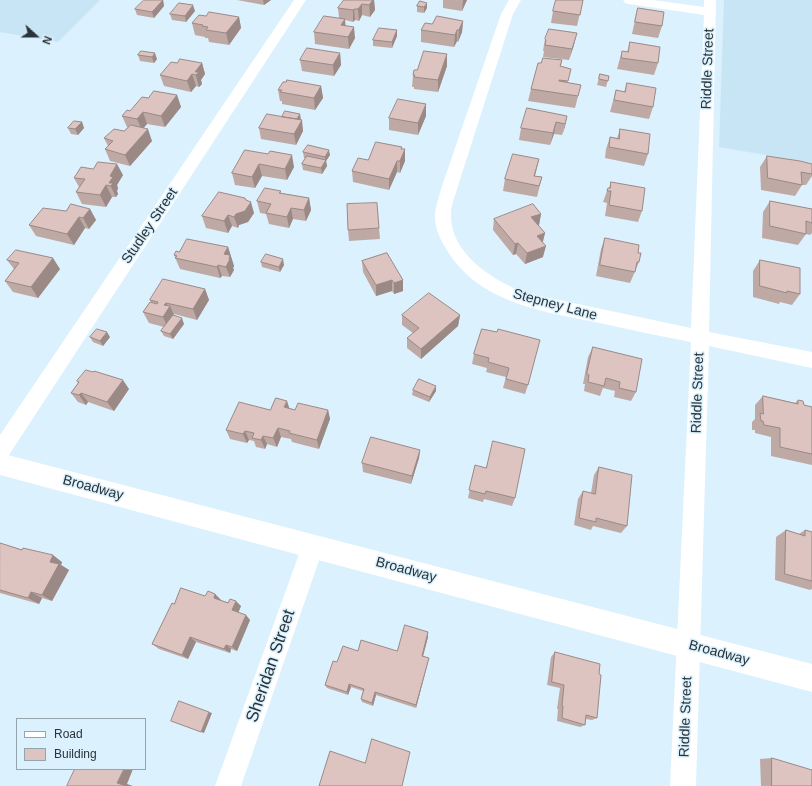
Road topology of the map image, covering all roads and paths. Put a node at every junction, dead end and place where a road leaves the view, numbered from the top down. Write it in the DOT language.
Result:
graph roads {
  1 [pos="300,0"];
  2 [pos="515,0"];
  3 [pos="629,0"];
  4 [pos="710,6"];
  5 [pos="700,338"];
  6 [pos="812,360"];
  7 [pos="0,452"];
  8 [pos="0,464"];
  9 [pos="313,546"];
  10 [pos="689,644"];
  11 [pos="812,678"];
  12 [pos="228,786"];
  13 [pos="683,786"];
  1 -- 7 [label="street, Studley Street"];
  2 -- 5 [label="street, Stepney Lane"];
  3 -- 4 [label="street"];
  4 -- 5 [label="street, Riddle Street"];
  5 -- 6 [label="street, Stepney Lane"];
  5 -- 10 [label="street, Riddle Street"];
  8 -- 9 [label="street, Broadway"];
  9 -- 10 [label="street, Broadway"];
  9 -- 12 [label="street, Sheridan Street"];
  10 -- 11 [label="street, Broadway"];
  10 -- 13 [label="street, Riddle Street"];
}
